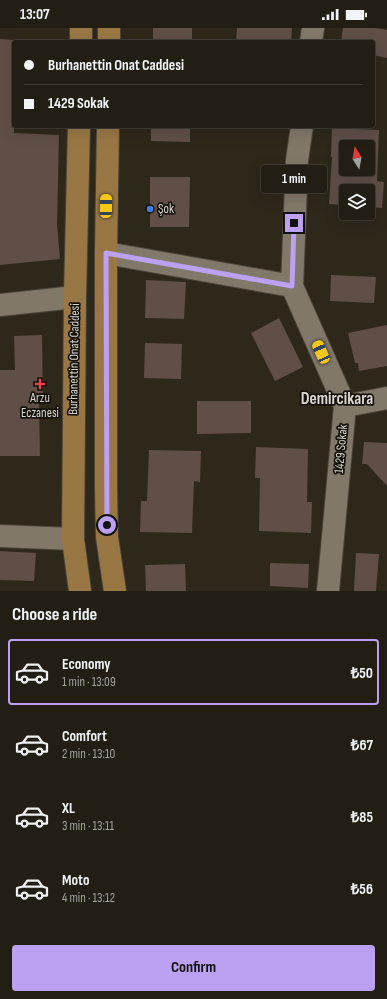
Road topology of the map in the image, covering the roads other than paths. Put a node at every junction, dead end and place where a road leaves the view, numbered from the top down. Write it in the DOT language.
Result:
graph roads {
  1 [pos="81,28"];
  2 [pos="109,28"];
  3 [pos="313,28"];
  4 [pos="81,40"];
  5 [pos="109,40"];
  6 [pos="311,40"];
  7 [pos="79,128"];
  8 [pos="108,128"];
  9 [pos="302,128"];
  10 [pos="106,253"];
  11 [pos="292,286"];
  12 [pos="75,297"];
  13 [pos="0,305"];
  14 [pos="387,398"];
  15 [pos="345,406"];
  16 [pos="0,536"];
  17 [pos="72,539"];
  18 [pos="80,591"];
  19 [pos="115,591"];
  20 [pos="328,591"];
  1 -- 4 [label="main road"];
  2 -- 5 [label="main road"];
  3 -- 6 [label="street"];
  7 -- 12 [label="main road, Burhanettin Onat Caddesi"];
  8 -- 10 [label="main road"];
  9 -- 11 [label="street, 1429 Sokak"];
  10 -- 11 [label="street"];
  10 -- 19 [label="main road"];
  11 -- 15 [label="street, 1429 Sokak"];
  12 -- 13 [label="street"];
  12 -- 17 [label="main road, Burhanettin Onat Caddesi"];
  14 -- 15 [label="street"];
  15 -- 20 [label="street, 1429 Sokak"];
  16 -- 17 [label="street"];
  17 -- 18 [label="main road, Burhanettin Onat Caddesi"];
}
